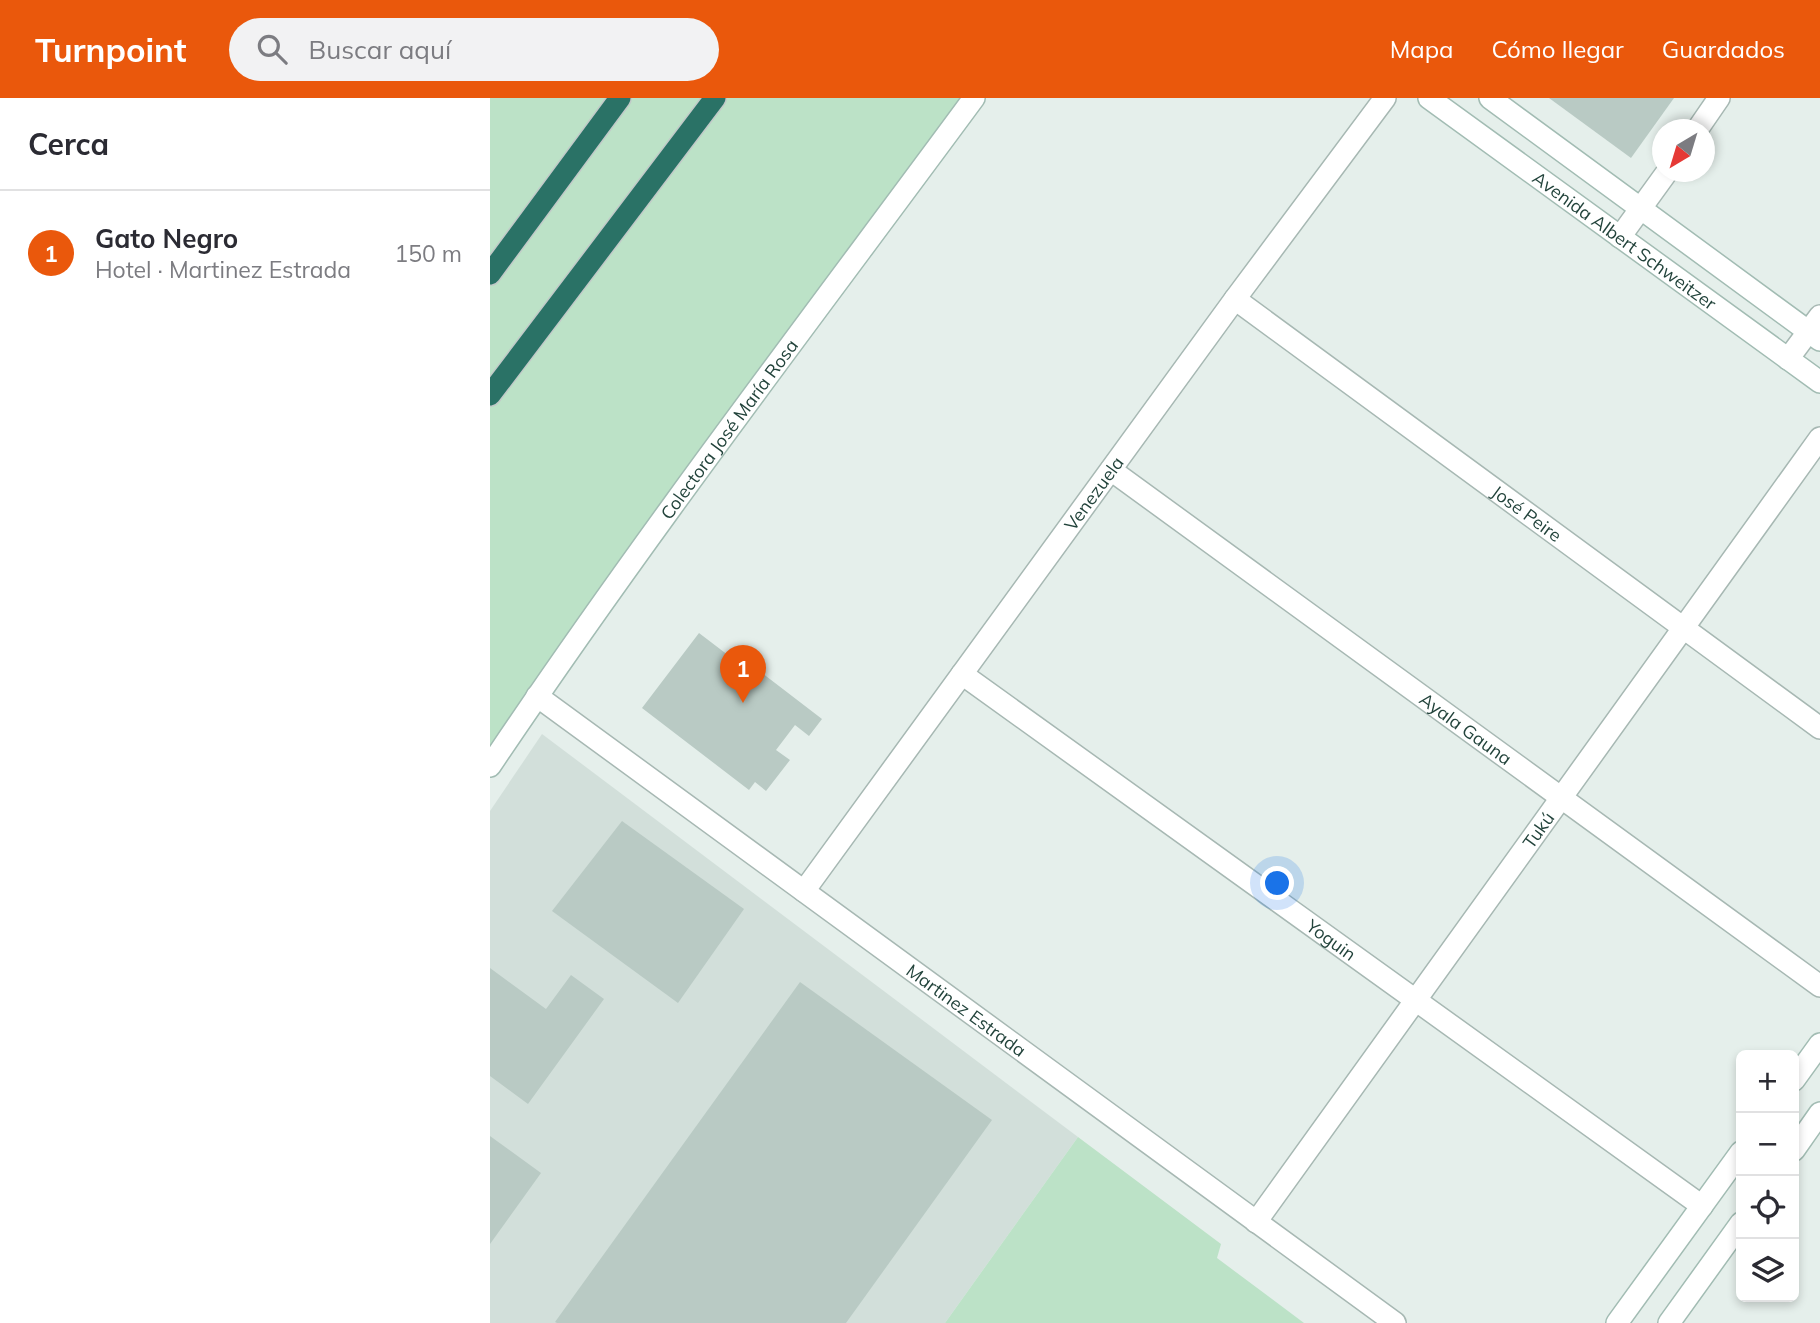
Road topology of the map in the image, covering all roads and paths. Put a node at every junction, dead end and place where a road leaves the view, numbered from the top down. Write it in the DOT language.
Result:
graph roads {
  1 [pos="620,98"];
  2 [pos="715,98"];
  3 [pos="974,98"];
  4 [pos="1385,98"];
  5 [pos="1429,98"];
  6 [pos="1490,98"];
  7 [pos="1719,98"];
  8 [pos="1705,119"];
  9 [pos="1660,182"];
  10 [pos="1641,209"];
  11 [pos="1620,237"];
  12 [pos="490,274"];
  13 [pos="1235,299"];
  14 [pos="1816,329"];
  15 [pos="1788,359"];
  16 [pos="1820,383"];
  17 [pos="490,395"];
  18 [pos="1820,438"];
  19 [pos="1111,470"];
  20 [pos="1683,628"];
  21 [pos="962,674"];
  22 [pos="537,696"];
  23 [pos="1820,728"];
  24 [pos="490,766"];
  25 [pos="1561,797"];
  26 [pos="804,891"];
  27 [pos="1820,986"];
  28 [pos="1415,999"];
  29 [pos="1820,1044"];
  30 [pos="1799,1073"];
  31 [pos="1820,1113"];
  32 [pos="1799,1143"];
  33 [pos="1736,1159"];
  34 [pos="1702,1206"];
  35 [pos="1256,1222"];
  36 [pos="1736,1230"];
  37 [pos="1395,1323"];
  38 [pos="1617,1323"];
  39 [pos="1669,1323"];
  1 -- 12 [label="highway"];
  2 -- 17 [label="highway"];
  3 -- 22 [label="street, Colectora José María Rosa"];
  4 -- 13 [label="street, Venezuela"];
  5 -- 11 [label="street, Avenida Albert Schweitzer"];
  6 -- 10 [label="street, Avenida Albert Schweitzer"];
  7 -- 8 [label="street"];
  9 -- 10 [label="street"];
  10 -- 11 [label="street"];
  10 -- 14 [label="street, Avenida Albert Schweitzer"];
  11 -- 15 [label="street, Avenida Albert Schweitzer"];
  13 -- 19 [label="street, Venezuela"];
  13 -- 20 [label="street, José Peire"];
  14 -- 15 [label="street"];
  15 -- 16 [label="street, Avenida Albert Schweitzer"];
  18 -- 20 [label="street, Tukú"];
  19 -- 21 [label="street, Venezuela"];
  19 -- 25 [label="street, Ayala Gauna"];
  20 -- 23 [label="street, José Peire"];
  20 -- 25 [label="street, Tukú"];
  21 -- 26 [label="street, Venezuela"];
  21 -- 28 [label="street, Yoguin"];
  22 -- 24 [label="street, Colectora José María Rosa"];
  22 -- 26 [label="street, Martinez Estrada"];
  25 -- 27 [label="street, Ayala Gauna"];
  25 -- 28 [label="street, Tukú"];
  26 -- 35 [label="street, Martinez Estrada"];
  28 -- 34 [label="street, Yoguin"];
  28 -- 35 [label="street, Tukú"];
  29 -- 30 [label="street"];
  31 -- 32 [label="street"];
  33 -- 34 [label="street"];
  34 -- 38 [label="street"];
  35 -- 37 [label="street, Martinez Estrada"];
  36 -- 39 [label="street"];
}
